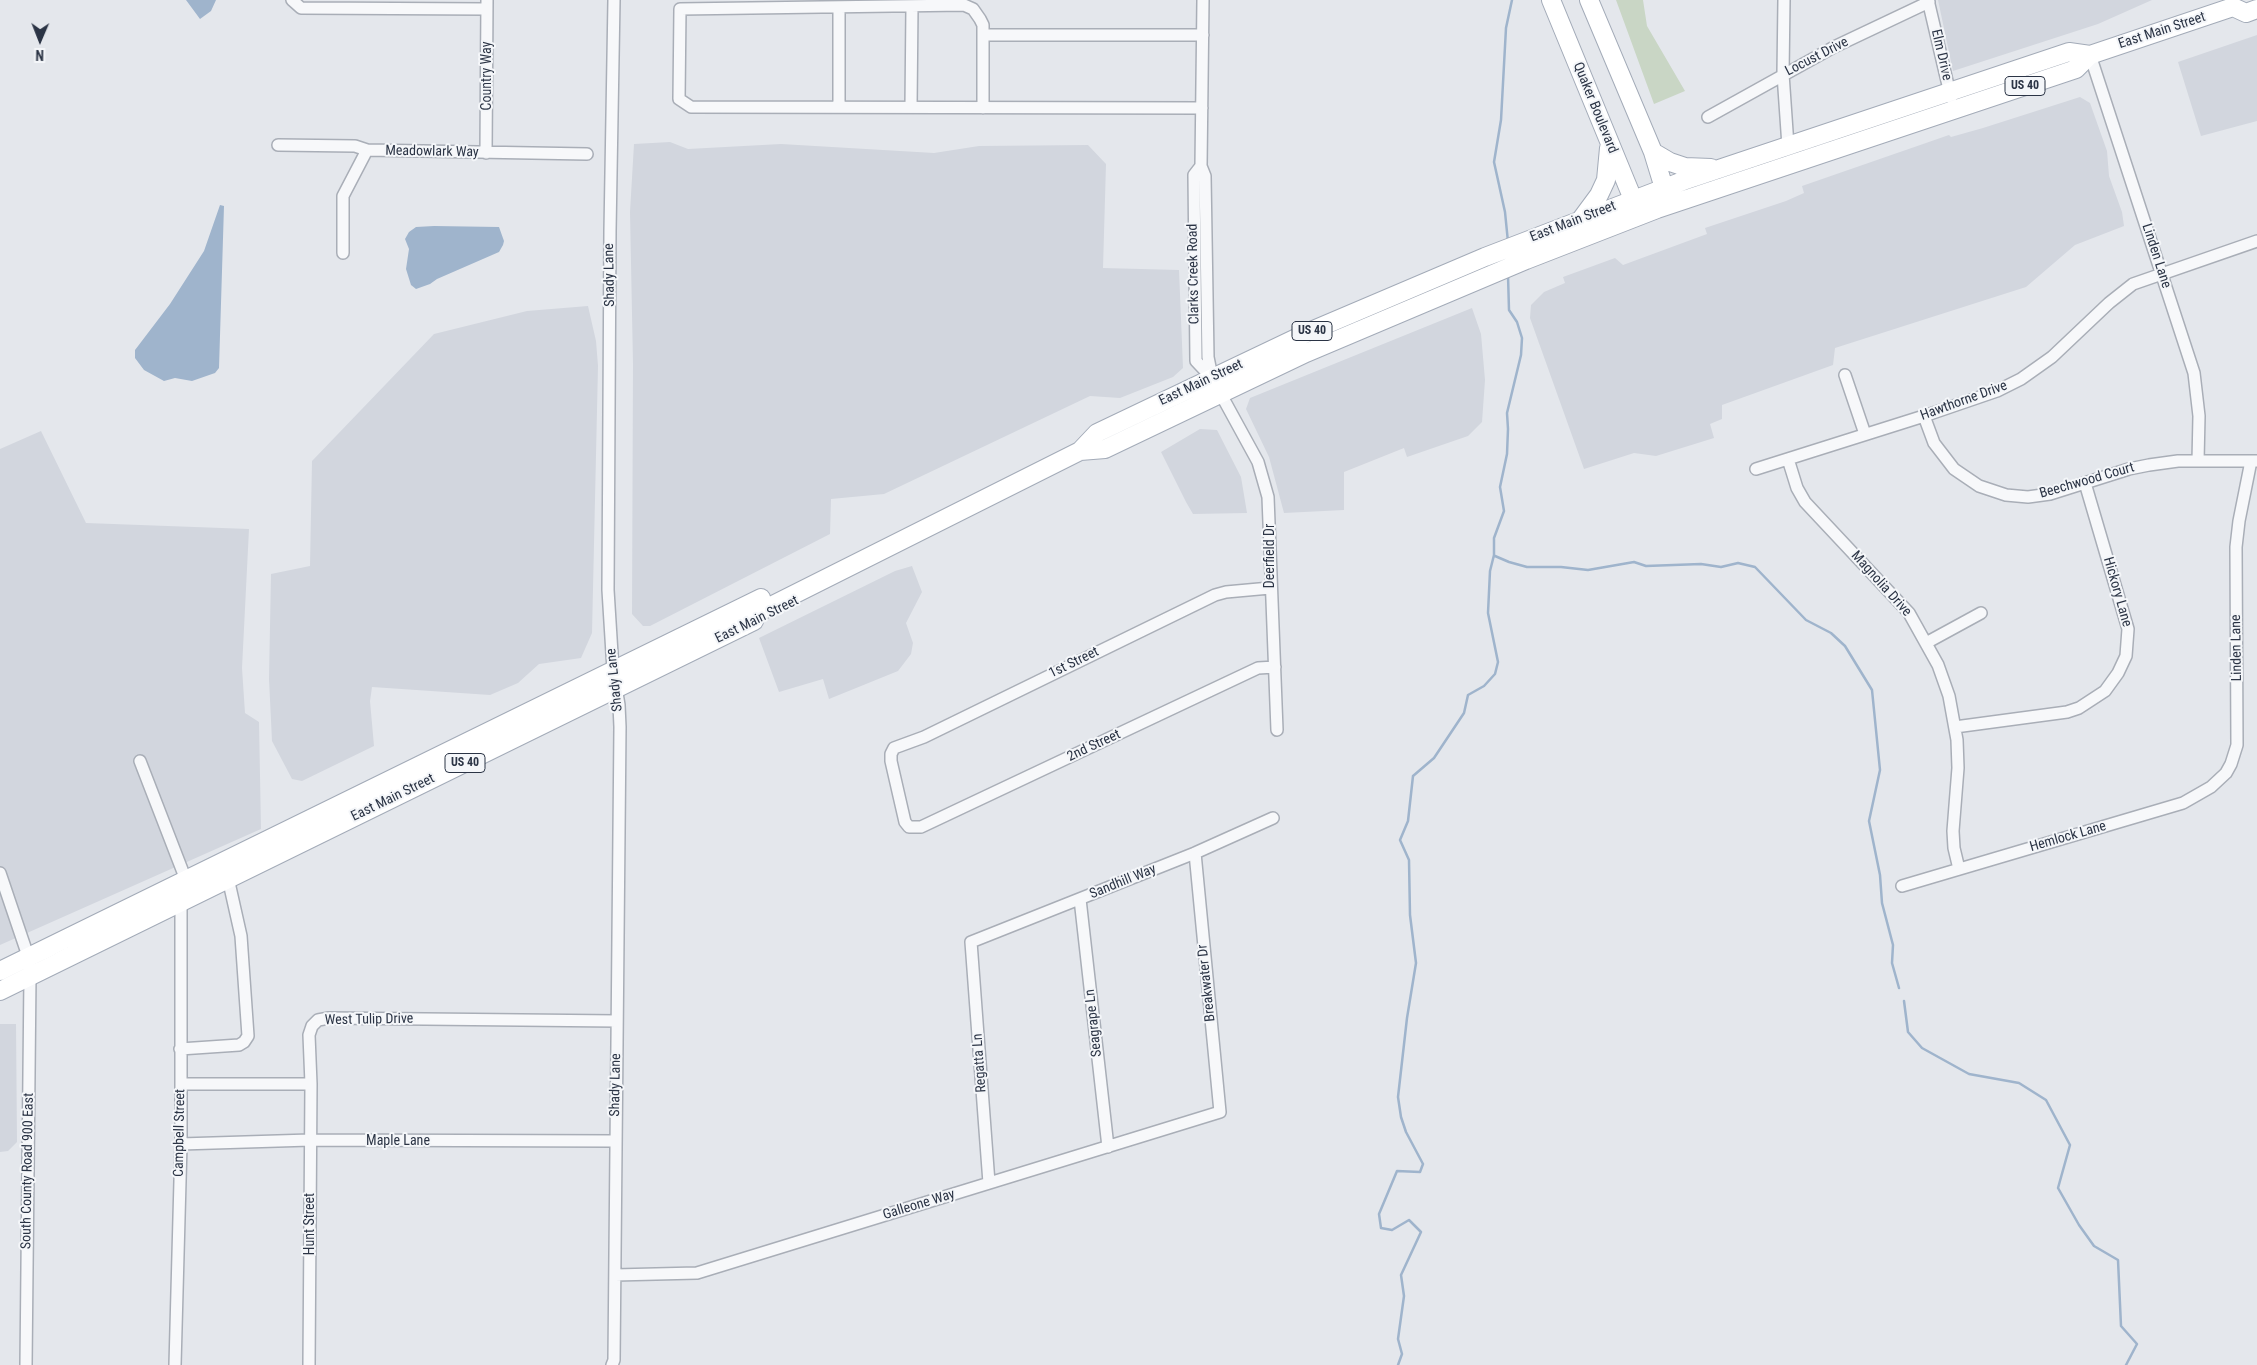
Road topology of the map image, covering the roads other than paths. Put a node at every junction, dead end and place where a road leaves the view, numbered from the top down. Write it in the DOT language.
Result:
graph roads {
  1 [pos="292,0"];
  2 [pos="614,0"];
  3 [pos="1203,0"];
  4 [pos="1551,0"];
  5 [pos="1589,0"];
  6 [pos="1784,0"];
  7 [pos="1929,1"];
  8 [pos="2235,4"];
  9 [pos="487,5"];
  10 [pos="912,6"];
  11 [pos="839,7"];
  12 [pos="2257,9"];
  13 [pos="983,35"];
  14 [pos="1203,35"];
  15 [pos="2090,55"];
  16 [pos="1783,74"];
  17 [pos="1950,92"];
  18 [pos="839,107"];
  19 [pos="911,108"];
  20 [pos="983,108"];
  21 [pos="1202,108"];
  22 [pos="1954,110"];
  23 [pos="1708,117"];
  24 [pos="1609,143"];
  25 [pos="278,146"];
  26 [pos="1788,146"];
  27 [pos="367,150"];
  28 [pos="1652,152"];
  29 [pos="486,153"];
  30 [pos="587,154"];
  31 [pos="1721,168"];
  32 [pos="1664,188"];
  33 [pos="1633,199"];
  34 [pos="1674,204"];
  35 [pos="1640,216"];
  36 [pos="1582,218"];
  37 [pos="2257,241"];
  38 [pos="343,253"];
  39 [pos="2163,273"];
  40 [pos="1845,375"];
  41 [pos="1216,386"];
  42 [pos="1924,416"];
  43 [pos="1865,434"];
  44 [pos="1788,459"];
  45 [pos="2198,461"];
  46 [pos="2254,461"];
  47 [pos="1756,469"];
  48 [pos="2085,483"];
  49 [pos="834,573"];
  50 [pos="1270,588"];
  51 [pos="1981,613"];
  52 [pos="1926,643"];
  53 [pos="1275,666"];
  54 [pos="613,670"];
  55 [pos="617,689"];
  56 [pos="1955,727"];
  57 [pos="1276,730"];
  58 [pos="140,762"];
  59 [pos="2226,773"];
  60 [pos="1273,818"];
  61 [pos="914,828"];
  62 [pos="1194,853"];
  63 [pos="1959,869"];
  64 [pos="0,873"];
  65 [pos="228,878"];
  66 [pos="186,880"];
  67 [pos="1902,886"];
  68 [pos="1080,899"];
  69 [pos="181,902"];
  70 [pos="971,942"];
  71 [pos="28,957"];
  72 [pos="0,971"];
  73 [pos="30,976"];
  74 [pos="0,991"];
  75 [pos="617,1022"];
  76 [pos="180,1049"];
  77 [pos="181,1084"];
  78 [pos="311,1084"];
  79 [pos="1220,1112"];
  80 [pos="310,1140"];
  81 [pos="615,1141"];
  82 [pos="181,1144"];
  83 [pos="1108,1147"];
  84 [pos="989,1183"];
  85 [pos="614,1275"];
  86 [pos="615,1363"];
  87 [pos="26,1365"];
  88 [pos="175,1365"];
  89 [pos="309,1365"];
  1 -- 9 [label="street"];
  2 -- 54 [label="street, Shady Lane"];
  3 -- 14 [label="street, Clarks Creek Road"];
  4 -- 24 [label="main road, Quaker Boulevard"];
  5 -- 28 [label="main road"];
  6 -- 16 [label="street"];
  7 -- 16 [label="street, Locust Drive"];
  7 -- 17 [label="street, Elm Drive"];
  8 -- 12 [label="main road, East Main Street / US 40"];
  8 -- 15 [label="main road, East Main Street / US 40"];
  9 -- 29 [label="street, Country Way"];
  10 -- 11 [label="street"];
  10 -- 13 [label="street"];
  10 -- 19 [label="street"];
  11 -- 18 [label="street"];
  11 -- 18 [label="street"];
  13 -- 14 [label="street"];
  13 -- 20 [label="street"];
  14 -- 21 [label="street, Clarks Creek Road"];
  15 -- 17 [label="main road, East Main Street / US 40"];
  15 -- 22 [label="main road, East Main Street / US 40"];
  15 -- 39 [label="street, Linden Lane"];
  16 -- 23 [label="street, Locust Drive"];
  16 -- 26 [label="street"];
  17 -- 22 [label="street, Elm Drive"];
  17 -- 26 [label="main road, East Main Street / US 40"];
  18 -- 19 [label="street"];
  19 -- 20 [label="street"];
  20 -- 21 [label="street"];
  21 -- 41 [label="street, Clarks Creek Road"];
  22 -- 34 [label="main road, East Main Street / US 40"];
  24 -- 33 [label="main road, Quaker Boulevard"];
  24 -- 36 [label="main road"];
  25 -- 27 [label="street, Meadowlark Way"];
  26 -- 31 [label="main road, East Main Street / US 40"];
  27 -- 29 [label="street, Meadowlark Way"];
  27 -- 38 [label="street"];
  28 -- 31 [label="main road"];
  28 -- 32 [label="main road"];
  29 -- 30 [label="street, Meadowlark Way"];
  31 -- 32 [label="main road, East Main Street / US 40"];
  32 -- 33 [label="main road, East Main Street / US 40"];
  32 -- 34 [label="main road"];
  33 -- 35 [label="main road, Quaker Boulevard"];
  33 -- 36 [label="main road, East Main Street / US 40"];
  34 -- 35 [label="main road, East Main Street / US 40"];
  35 -- 41 [label="main road, East Main Street / US 40"];
  36 -- 41 [label="main road, East Main Street / US 40"];
  37 -- 39 [label="street, Hawthorne Drive"];
  39 -- 42 [label="street, Hawthorne Drive"];
  39 -- 45 [label="street, Linden Lane"];
  40 -- 43 [label="street"];
  41 -- 49 [label="main road, East Main Street / US 40"];
  41 -- 50 [label="street, Deerfield Dr"];
  42 -- 43 [label="street, Hawthorne Drive"];
  42 -- 48 [label="street, Beechwood Court"];
  43 -- 44 [label="street, Hawthorne Drive"];
  44 -- 47 [label="street, Hawthorne Drive"];
  44 -- 52 [label="street, Magnolia Drive"];
  45 -- 46 [label="street, Beechwood Court"];
  45 -- 48 [label="street, Beechwood Court"];
  46 -- 59 [label="street, Linden Lane"];
  48 -- 56 [label="street, Hickory Lane"];
  49 -- 54 [label="main road, East Main Street / US 40"];
  49 -- 55 [label="main road, East Main Street / US 40"];
  50 -- 53 [label="street, Deerfield Dr"];
  50 -- 61 [label="street, 1st Street"];
  51 -- 52 [label="street"];
  52 -- 56 [label="street, Magnolia Drive"];
  53 -- 57 [label="street, Deerfield Dr"];
  53 -- 61 [label="street, 2nd Street"];
  54 -- 55 [label="street, Shady Lane"];
  54 -- 66 [label="main road, East Main Street / US 40"];
  55 -- 65 [label="main road, East Main Street / US 40"];
  55 -- 75 [label="street, Shady Lane"];
  56 -- 63 [label="street, Magnolia Drive"];
  58 -- 66 [label="street"];
  59 -- 63 [label="street, Hemlock Lane"];
  60 -- 62 [label="street, Sandhill Way"];
  62 -- 68 [label="street, Sandhill Way"];
  62 -- 79 [label="street, Breakwater Dr"];
  63 -- 67 [label="street, Hemlock Lane"];
  64 -- 71 [label="street, South County Road 900 East"];
  65 -- 69 [label="main road, East Main Street / US 40"];
  65 -- 76 [label="street"];
  66 -- 71 [label="main road, East Main Street / US 40"];
  68 -- 70 [label="street, Sandhill Way"];
  68 -- 83 [label="street, Seagrape Ln"];
  69 -- 73 [label="main road, East Main Street / US 40"];
  69 -- 76 [label="street, Campbell Street"];
  70 -- 84 [label="street, Regatta Ln"];
  71 -- 72 [label="main road, East Main Street / US 40"];
  71 -- 73 [label="street, South County Road 900 East"];
  73 -- 74 [label="main road, East Main Street / US 40"];
  73 -- 87 [label="street, South County Road 900 East"];
  75 -- 78 [label="street, West Tulip Drive"];
  75 -- 81 [label="street, Shady Lane"];
  76 -- 77 [label="street, Campbell Street"];
  77 -- 78 [label="street"];
  77 -- 82 [label="street, Campbell Street"];
  78 -- 80 [label="street, Hunt Street"];
  79 -- 83 [label="street, Galleone Way"];
  80 -- 81 [label="street, Maple Lane"];
  80 -- 82 [label="street, Maple Lane"];
  80 -- 89 [label="street, Hunt Street"];
  81 -- 85 [label="street, Shady Lane"];
  82 -- 88 [label="street, Campbell Street"];
  83 -- 84 [label="street, Galleone Way"];
  84 -- 85 [label="street, Galleone Way"];
  85 -- 86 [label="street, Shady Lane"];
}
